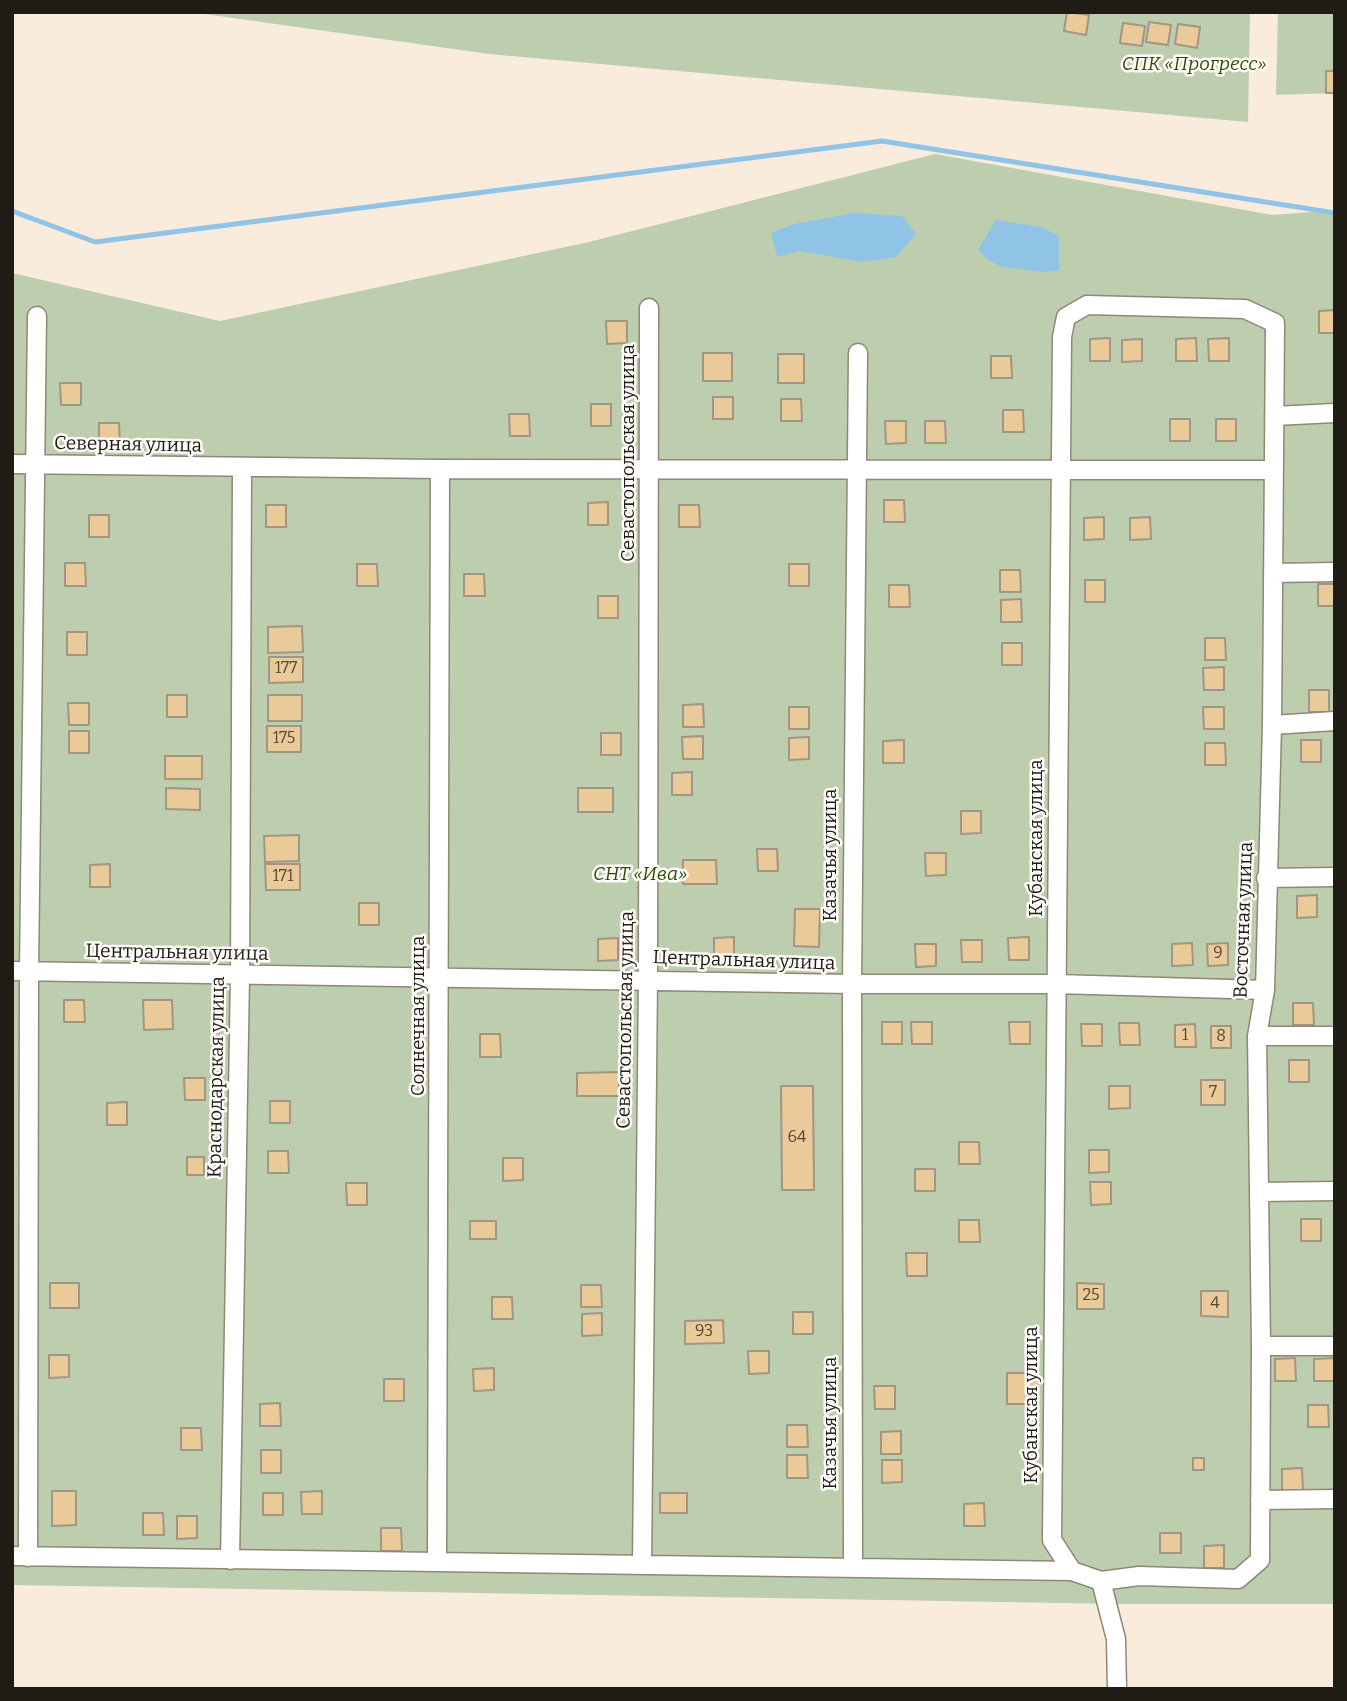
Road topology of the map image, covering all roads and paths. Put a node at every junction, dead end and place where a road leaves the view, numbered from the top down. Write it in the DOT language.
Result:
graph roads {
  1 [pos="649,308"];
  2 [pos="37,316"];
  3 [pos="1275,323"];
  4 [pos="858,354"];
  5 [pos="1335,413"];
  6 [pos="1274,416"];
  7 [pos="12,464"];
  8 [pos="37,464"];
  9 [pos="242,468"];
  10 [pos="1060,468"];
  11 [pos="440,469"];
  12 [pos="651,469"];
  13 [pos="854,469"];
  14 [pos="1274,470"];
  15 [pos="1335,572"];
  16 [pos="1273,573"];
  17 [pos="1335,721"];
  18 [pos="1272,725"];
  19 [pos="1335,877"];
  20 [pos="1266,878"];
  21 [pos="21,971"];
  22 [pos="240,976"];
  23 [pos="441,977"];
  24 [pos="648,979"];
  25 [pos="1057,984"];
  26 [pos="852,985"];
  27 [pos="1265,990"];
  28 [pos="1335,1036"];
  29 [pos="1257,1037"];
  30 [pos="1335,1191"];
  31 [pos="1259,1192"];
  32 [pos="1261,1346"];
  33 [pos="1335,1346"];
  34 [pos="1335,1499"];
  35 [pos="1259,1500"];
  36 [pos="20,1557"];
  37 [pos="230,1560"];
  38 [pos="437,1562"];
  39 [pos="642,1565"];
  40 [pos="853,1568"];
  41 [pos="1072,1571"];
  42 [pos="1101,1581"];
  43 [pos="1117,1689"];
  1 -- 12 [label="street, Севастопольская улица"];
  2 -- 8 [label="street"];
  3 -- 6 [label="street, Восточная улица"];
  3 -- 10 [label="street, Кубанская улица"];
  4 -- 13 [label="street, Казачья улица"];
  5 -- 6 [label="street"];
  6 -- 14 [label="street, Восточная улица"];
  7 -- 8 [label="street, Северная улица"];
  8 -- 9 [label="street, Северная улица"];
  8 -- 21 [label="street"];
  9 -- 11 [label="street, Северная улица"];
  9 -- 22 [label="street, Краснодарская улица"];
  10 -- 13 [label="street, Северная улица"];
  10 -- 14 [label="street, Северная улица"];
  10 -- 25 [label="street, Кубанская улица"];
  11 -- 12 [label="street, Северная улица"];
  11 -- 23 [label="street, Солнечная улица"];
  12 -- 13 [label="street, Северная улица"];
  12 -- 24 [label="street, Севастопольская улица"];
  13 -- 26 [label="street, Казачья улица"];
  14 -- 16 [label="street, Восточная улица"];
  15 -- 16 [label="street"];
  16 -- 18 [label="street, Восточная улица"];
  17 -- 18 [label="street"];
  18 -- 20 [label="street, Восточная улица"];
  19 -- 20 [label="street"];
  20 -- 27 [label="street, Восточная улица"];
  21 -- 22 [label="street, Центральная улица"];
  21 -- 36 [label="street"];
  22 -- 23 [label="street, Центральная улица"];
  22 -- 37 [label="street, Краснодарская улица"];
  23 -- 24 [label="street, Центральная улица"];
  23 -- 38 [label="street, Солнечная улица"];
  24 -- 26 [label="street, Центральная улица"];
  24 -- 39 [label="street, Севастопольская улица"];
  25 -- 26 [label="street, Центральная улица"];
  25 -- 27 [label="street, Центральная улица"];
  25 -- 41 [label="street, Кубанская улица"];
  26 -- 40 [label="street, Казачья улица"];
  27 -- 29 [label="street, Восточная улица"];
  28 -- 29 [label="street"];
  29 -- 31 [label="street, Восточная улица"];
  30 -- 31 [label="street"];
  31 -- 32 [label="street, Восточная улица"];
  32 -- 33 [label="street"];
  32 -- 35 [label="street, Восточная улица"];
  34 -- 35 [label="street"];
  35 -- 42 [label="street, Восточная улица"];
  36 -- 37 [label="street"];
  37 -- 38 [label="street"];
  38 -- 39 [label="street"];
  39 -- 40 [label="street"];
  40 -- 41 [label="street"];
  41 -- 42 [label="street"];
  42 -- 43 [label="street"];
}
